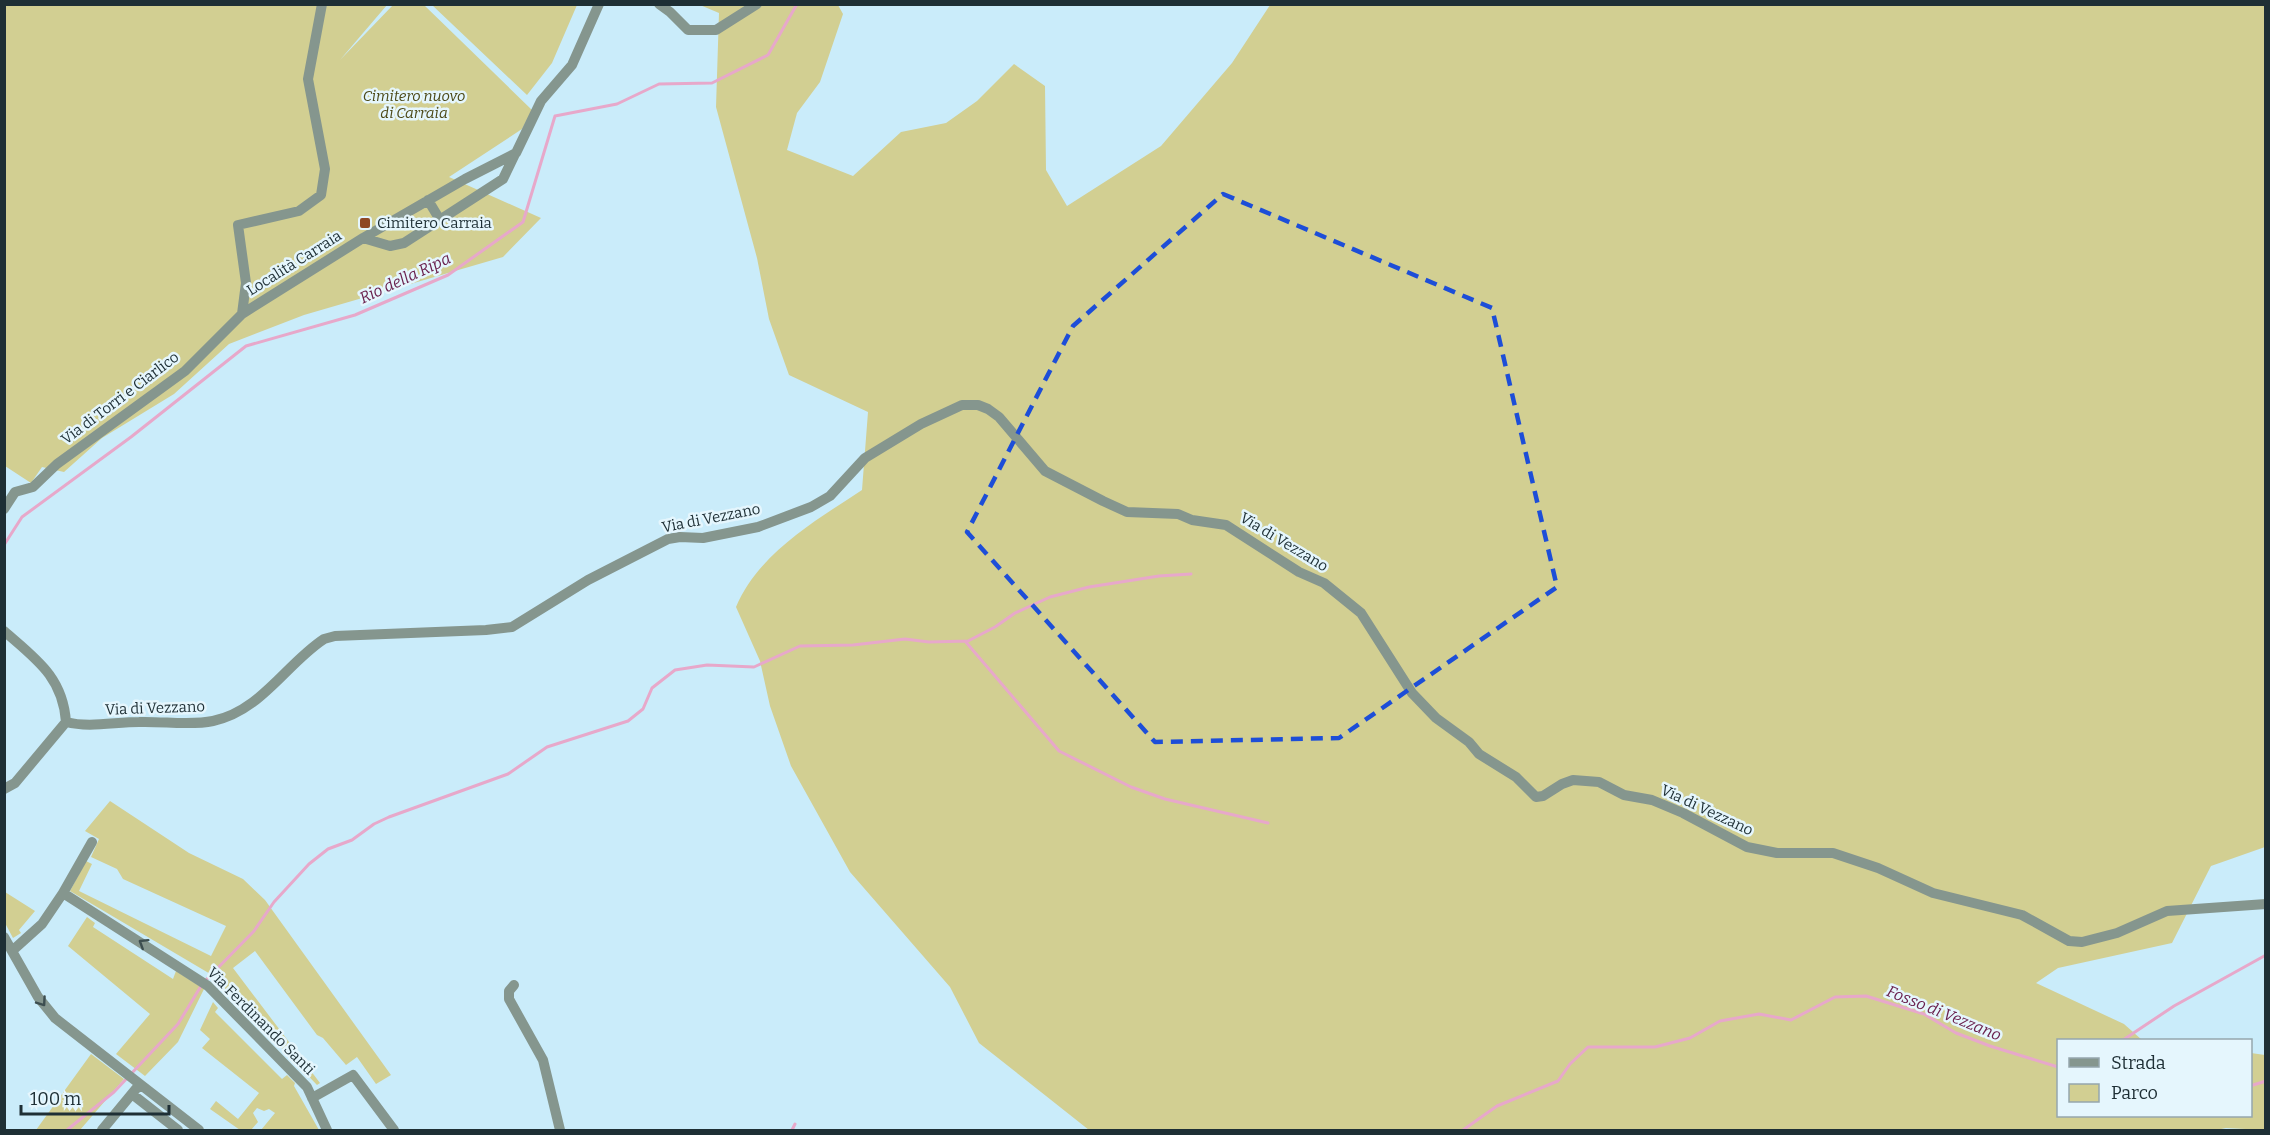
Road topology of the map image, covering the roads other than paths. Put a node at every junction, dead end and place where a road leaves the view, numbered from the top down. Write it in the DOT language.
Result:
graph roads {
  1 [pos="322,4"];
  2 [pos="598,4"];
  3 [pos="659,4"];
  4 [pos="757,4"];
  5 [pos="516,153"];
  6 [pos="428,200"];
  7 [pos="440,220"];
  8 [pos="363,238"];
  9 [pos="242,314"];
  10 [pos="4,509"];
  11 [pos="4,631"];
  12 [pos="66,722"];
  13 [pos="4,789"];
  14 [pos="92,842"];
  15 [pos="63,893"];
  16 [pos="2265,904"];
  17 [pos="4,937"];
  18 [pos="12,951"];
  19 [pos="514,985"];
  20 [pos="136,1081"];
  21 [pos="132,1094"];
  22 [pos="312,1098"];
  23 [pos="102,1131"];
  24 [pos="178,1131"];
  25 [pos="199,1131"];
  26 [pos="327,1131"];
  27 [pos="394,1131"];
  28 [pos="560,1131"];
  1 -- 9 [label="street"];
  2 -- 5 [label="street, Località Carraia"];
  3 -- 4 [label="street"];
  5 -- 6 [label="street, Località Carraia"];
  5 -- 7 [label="street, Località Carraia"];
  6 -- 7 [label="street"];
  6 -- 8 [label="street, Località Carraia"];
  7 -- 8 [label="street, Località Carraia"];
  8 -- 9 [label="street, Località Carraia"];
  9 -- 10 [label="street, Via di Torri e Ciarlico"];
  11 -- 12 [label="street"];
  12 -- 13 [label="street"];
  12 -- 16 [label="street, Via di Vezzano"];
  14 -- 15 [label="street"];
  15 -- 18 [label="street"];
  22 -- 15 [label="street, Via Ferdinando Santi, one-way"];
  17 -- 18 [label="street"];
  18 -- 20 [label="street, one-way"];
  19 -- 28 [label="street"];
  20 -- 21 [label="street"];
  20 -- 25 [label="street"];
  21 -- 23 [label="street"];
  21 -- 24 [label="street"];
  22 -- 26 [label="street, Via Ferdinando Santi"];
  22 -- 27 [label="street"];
}
